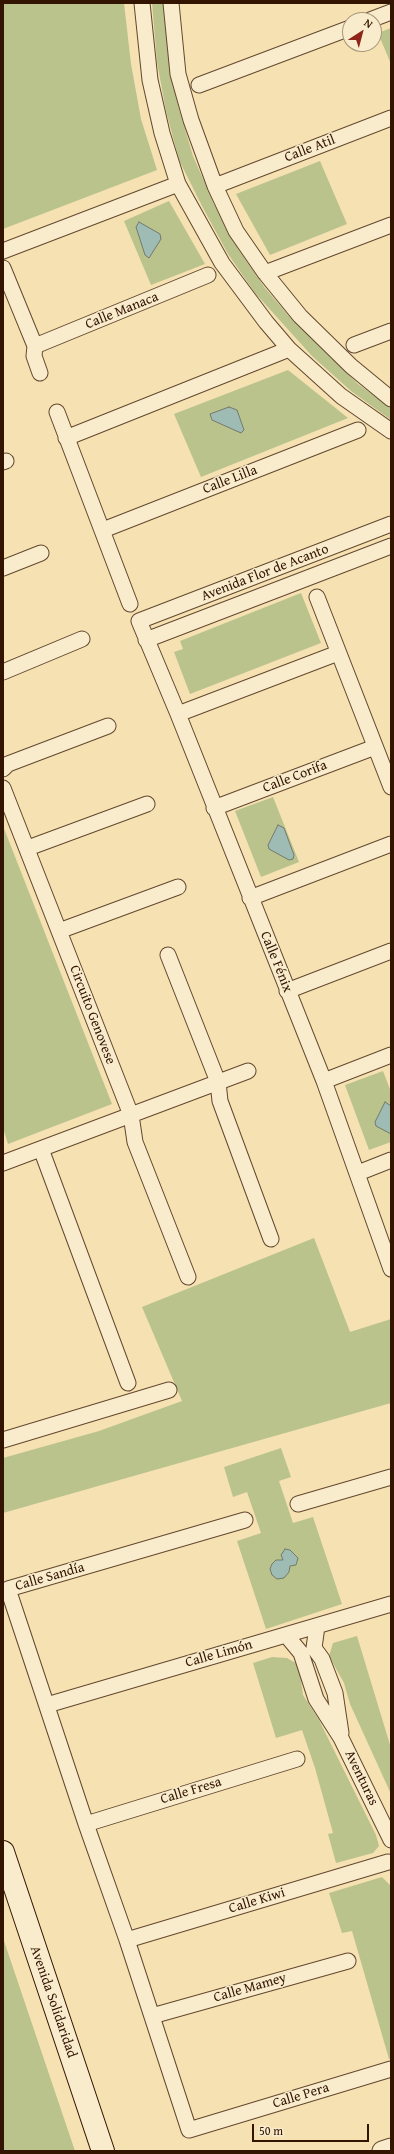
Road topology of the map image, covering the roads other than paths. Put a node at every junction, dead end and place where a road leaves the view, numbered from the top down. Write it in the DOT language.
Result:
graph roads {
  1 [pos="142,3"];
  2 [pos="171,3"];
  3 [pos="342,31"];
  4 [pos="199,85"];
  5 [pos="391,118"];
  6 [pos="178,184"];
  7 [pos="215,186"];
  8 [pos="391,225"];
  9 [pos="3,251"];
  10 [pos="3,268"];
  11 [pos="265,273"];
  12 [pos="208,275"];
  13 [pos="391,331"];
  14 [pos="354,345"];
  15 [pos="35,346"];
  16 [pos="289,349"];
  17 [pos="40,374"];
  18 [pos="391,398"];
  19 [pos="57,412"];
  20 [pos="358,430"];
  21 [pos="391,431"];
  22 [pos="66,438"];
  23 [pos="391,524"];
  24 [pos="103,530"];
  25 [pos="391,546"];
  26 [pos="41,554"];
  27 [pos="3,568"];
  28 [pos="317,597"];
  29 [pos="130,604"];
  30 [pos="139,621"];
  31 [pos="82,639"];
  32 [pos="146,640"];
  33 [pos="338,653"];
  34 [pos="3,672"];
  35 [pos="178,714"];
  36 [pos="108,726"];
  37 [pos="375,747"];
  38 [pos="3,769"];
  39 [pos="391,787"];
  40 [pos="3,788"];
  41 [pos="147,804"];
  42 [pos="214,808"];
  43 [pos="391,844"];
  44 [pos="28,848"];
  45 [pos="178,887"];
  46 [pos="250,898"];
  47 [pos="59,931"];
  48 [pos="391,951"];
  49 [pos="168,955"];
  50 [pos="287,991"];
  51 [pos="391,1055"];
  52 [pos="248,1071"];
  53 [pos="324,1081"];
  54 [pos="218,1082"];
  55 [pos="131,1115"];
  56 [pos="41,1149"];
  57 [pos="391,1160"];
  58 [pos="3,1163"];
  59 [pos="358,1173"];
  60 [pos="272,1239"];
  61 [pos="390,1265"];
  62 [pos="188,1277"];
  63 [pos="128,1383"];
  64 [pos="169,1390"];
  65 [pos="3,1440"];
  66 [pos="391,1477"];
  67 [pos="298,1504"];
  68 [pos="245,1520"];
  69 [pos="391,1604"];
  70 [pos="317,1626"];
  71 [pos="286,1635"];
  72 [pos="308,1650"];
  73 [pos="46,1705"];
  74 [pos="342,1738"];
  75 [pos="297,1759"];
  76 [pos="86,1824"];
  77 [pos="391,1840"];
  78 [pos="3,1852"];
  79 [pos="390,1860"];
  80 [pos="3,1882"];
  81 [pos="127,1940"];
  82 [pos="348,1961"];
  83 [pos="152,2016"];
  84 [pos="391,2070"];
  85 [pos="391,2148"];
  86 [pos="94,2151"];
  87 [pos="103,2151"];
  88 [pos="382,2151"];
  1 -- 6 [label="street"];
  2 -- 7 [label="street"];
  3 -- 4 [label="street"];
  5 -- 7 [label="street, Calle Atil"];
  6 -- 9 [label="street"];
  6 -- 16 [label="street"];
  7 -- 11 [label="street"];
  8 -- 11 [label="street"];
  10 -- 15 [label="street"];
  11 -- 18 [label="street"];
  12 -- 15 [label="street, Calle Manaca"];
  13 -- 14 [label="street"];
  15 -- 17 [label="street"];
  16 -- 21 [label="street"];
  16 -- 22 [label="street"];
  19 -- 22 [label="street"];
  20 -- 24 [label="street, Calle Lilla"];
  22 -- 24 [label="street"];
  23 -- 30 [label="street, Avenida Flor de Acanto"];
  24 -- 29 [label="street"];
  25 -- 32 [label="street, Avenida Flor de Acanto"];
  26 -- 27 [label="street"];
  28 -- 33 [label="street"];
  30 -- 32 [label="street, Calle Fénix"];
  31 -- 34 [label="street"];
  32 -- 35 [label="street, Calle Fénix"];
  33 -- 35 [label="street"];
  33 -- 37 [label="street"];
  35 -- 42 [label="street, Calle Fénix"];
  36 -- 38 [label="street"];
  37 -- 39 [label="street"];
  37 -- 42 [label="street, Calle Corifa"];
  40 -- 44 [label="street, Circuito Genovese"];
  41 -- 44 [label="street"];
  42 -- 46 [label="street, Calle Fénix"];
  43 -- 46 [label="street"];
  44 -- 47 [label="street, Circuito Genovese"];
  45 -- 47 [label="street"];
  46 -- 50 [label="street, Calle Fénix"];
  47 -- 55 [label="street, Circuito Genovese"];
  48 -- 50 [label="street"];
  49 -- 54 [label="street"];
  50 -- 53 [label="street, Calle Fénix"];
  51 -- 53 [label="street"];
  52 -- 54 [label="street"];
  53 -- 59 [label="street, Calle Fénix"];
  54 -- 55 [label="street"];
  54 -- 60 [label="street"];
  55 -- 56 [label="street"];
  55 -- 62 [label="street, Circuito Genovese"];
  56 -- 58 [label="street"];
  56 -- 63 [label="street"];
  57 -- 59 [label="street"];
  59 -- 61 [label="street, Calle Fénix"];
  64 -- 65 [label="street"];
  66 -- 67 [label="street"];
  68 -- 73 [label="street, Calle Sandía"];
  69 -- 70 [label="street, Calle Limón"];
  70 -- 71 [label="street, Calle Limón"];
  70 -- 72 [label="street, Aventuras"];
  71 -- 72 [label="street, Aventuras"];
  71 -- 73 [label="street, Calle Limón"];
  72 -- 74 [label="street, Aventuras"];
  72 -- 74 [label="street, Aventuras"];
  73 -- 76 [label="street, Calle Sandía"];
  74 -- 77 [label="street, Aventuras"];
  75 -- 76 [label="street, Calle Fresa"];
  76 -- 81 [label="street"];
  78 -- 87 [label="main road, Avenida Solidaridad"];
  79 -- 81 [label="street, Calle Kiwi"];
  80 -- 86 [label="main road, Avenida Solidaridad"];
  81 -- 83 [label="street"];
  82 -- 83 [label="street, Calle Mamey"];
  83 -- 84 [label="street, Calle Pera"];
  85 -- 88 [label="street"];
}
